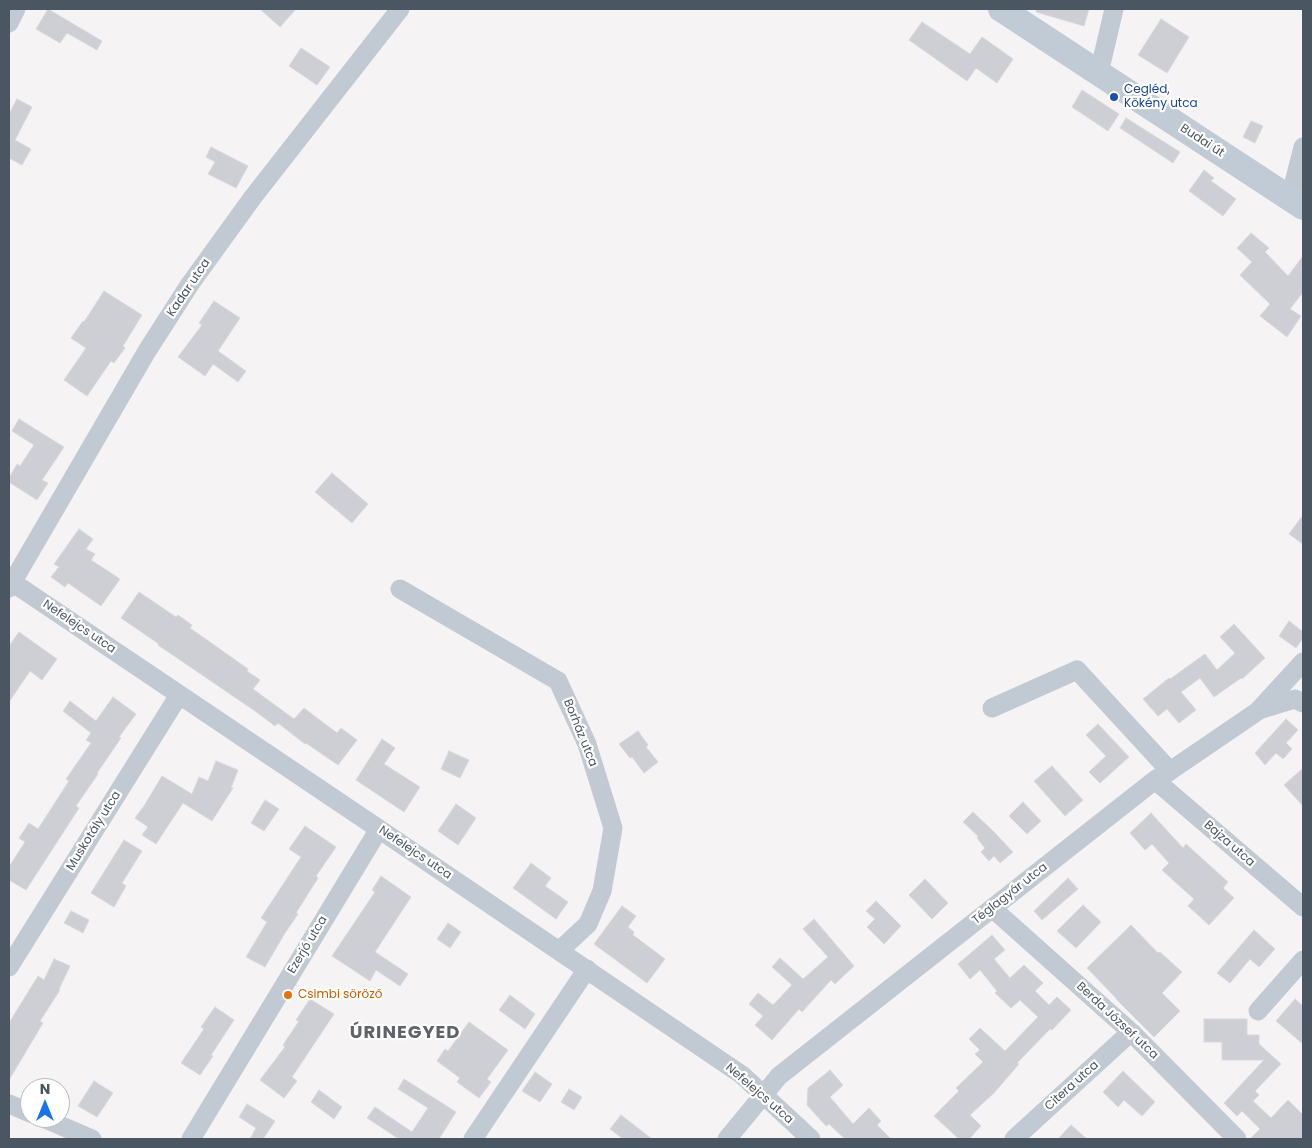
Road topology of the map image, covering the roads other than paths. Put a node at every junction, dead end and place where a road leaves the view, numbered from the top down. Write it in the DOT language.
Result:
graph roads {
  1 [pos="16,9"];
  2 [pos="400,9"];
  3 [pos="1001,9"];
  4 [pos="1114,9"];
  5 [pos="9,23"];
  6 [pos="1099,73"];
  7 [pos="1303,147"];
  8 [pos="1296,202"];
  9 [pos="10,583"];
  10 [pos="400,589"];
  11 [pos="1303,662"];
  12 [pos="179,695"];
  13 [pos="1303,702"];
  14 [pos="992,708"];
  15 [pos="1258,711"];
  16 [pos="1163,776"];
  17 [pos="379,829"];
  18 [pos="1303,907"];
  19 [pos="992,908"];
  20 [pos="559,951"];
  21 [pos="1303,960"];
  22 [pos="9,967"];
  23 [pos="587,969"];
  24 [pos="1258,1011"];
  25 [pos="1131,1032"];
  26 [pos="763,1095"];
  27 [pos="66,1128"];
  28 [pos="92,1139"];
  29 [pos="191,1139"];
  30 [pos="473,1139"];
  31 [pos="727,1139"];
  32 [pos="811,1139"];
  33 [pos="1014,1139"];
  34 [pos="1237,1139"];
  1 -- 5 [label="street"];
  2 -- 9 [label="street, Kadar utca"];
  3 -- 6 [label="street, Budai út"];
  4 -- 6 [label="street"];
  6 -- 8 [label="street, Budai út"];
  7 -- 8 [label="street"];
  9 -- 12 [label="street, Nefelejcs utca"];
  10 -- 20 [label="street, Borház utca"];
  11 -- 15 [label="street, Téglagyár utca"];
  12 -- 17 [label="street, Nefelejcs utca"];
  12 -- 22 [label="street, Muskotály utca"];
  13 -- 15 [label="street"];
  14 -- 16 [label="street, Bajza utca"];
  15 -- 16 [label="street, Téglagyár utca"];
  16 -- 18 [label="street, Bajza utca"];
  16 -- 19 [label="street, Téglagyár utca"];
  17 -- 20 [label="street, Nefelejcs utca"];
  17 -- 29 [label="street, Ezerjó utca"];
  19 -- 25 [label="street, Berda József utca"];
  19 -- 26 [label="street, Téglagyár utca"];
  20 -- 23 [label="street, Nefelejcs utca"];
  21 -- 24 [label="street"];
  23 -- 26 [label="street, Nefelejcs utca"];
  23 -- 30 [label="street"];
  25 -- 33 [label="street, Citera utca"];
  25 -- 34 [label="street, Berda József utca"];
  26 -- 31 [label="street, Téglagyár utca"];
  26 -- 32 [label="street, Nefelejcs utca"];
  27 -- 28 [label="street"];
}
